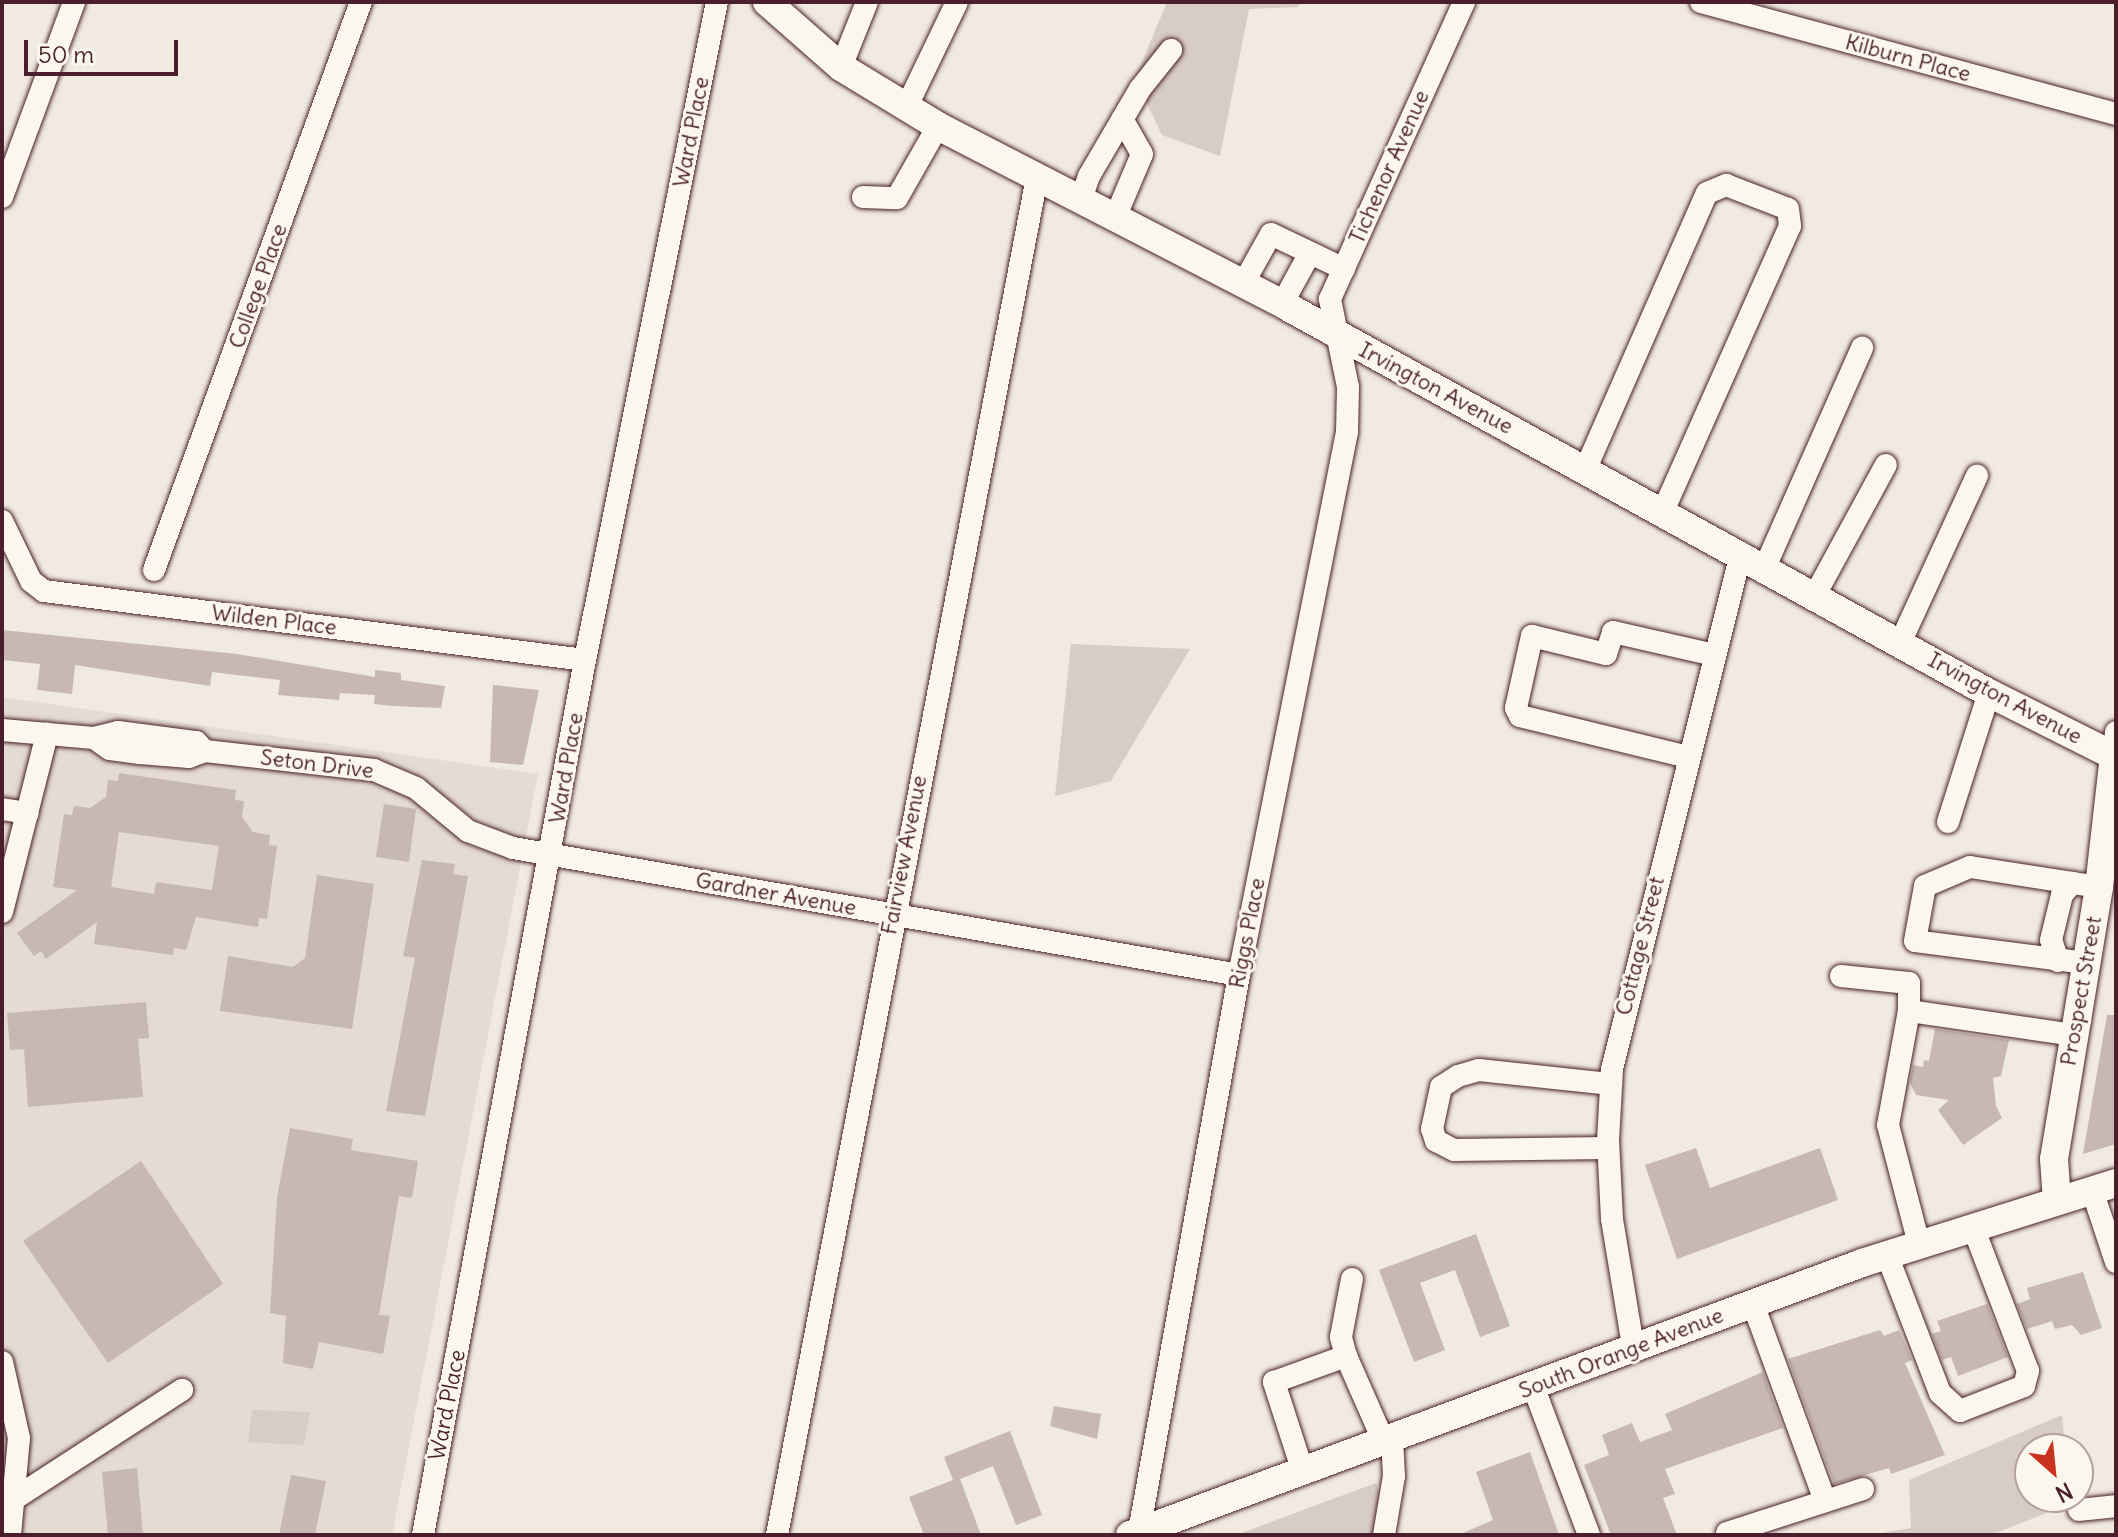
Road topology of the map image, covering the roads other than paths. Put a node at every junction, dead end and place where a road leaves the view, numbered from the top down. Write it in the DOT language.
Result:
graph roads {
  1 [pos="74,2"];
  2 [pos="361,2"];
  3 [pos="717,2"];
  4 [pos="767,2"];
  5 [pos="867,2"];
  6 [pos="957,2"];
  7 [pos="1464,2"];
  8 [pos="1701,2"];
  9 [pos="1171,50"];
  10 [pos="841,67"];
  11 [pos="907,106"];
  12 [pos="2116,114"];
  13 [pos="1122,119"];
  14 [pos="938,126"];
  15 [pos="1037,177"];
  16 [pos="2,197"];
  17 [pos="863,197"];
  18 [pos="1081,199"];
  19 [pos="1115,218"];
  20 [pos="1310,253"];
  21 [pos="1344,269"];
  22 [pos="1243,284"];
  23 [pos="1282,304"];
  24 [pos="1335,336"];
  25 [pos="1862,348"];
  26 [pos="1886,465"];
  27 [pos="1586,468"];
  28 [pos="1977,476"];
  29 [pos="1663,511"];
  30 [pos="2,521"];
  31 [pos="1753,560"];
  32 [pos="154,570"];
  33 [pos="1815,595"];
  34 [pos="1901,641"];
  35 [pos="1714,655"];
  36 [pos="585,660"];
  37 [pos="1989,693"];
  38 [pos="2,730"];
  39 [pos="47,734"];
  40 [pos="2115,748"];
  41 [pos="1688,757"];
  42 [pos="2,809"];
  43 [pos="28,813"];
  44 [pos="1948,822"];
  45 [pos="550,854"];
  46 [pos="2085,885"];
  47 [pos="2,912"];
  48 [pos="892,914"];
  49 [pos="2072,962"];
  50 [pos="1239,975"];
  51 [pos="1841,976"];
  52 [pos="1909,1011"];
  53 [pos="2074,1035"];
  54 [pos="1611,1084"];
  55 [pos="1608,1148"];
  56 [pos="2104,1186"];
  57 [pos="2057,1201"];
  58 [pos="1973,1227"];
  59 [pos="1919,1244"];
  60 [pos="1887,1255"];
  61 [pos="2116,1262"];
  62 [pos="1352,1279"];
  63 [pos="1753,1304"];
  64 [pos="1633,1346"];
  65 [pos="1346,1356"];
  66 [pos="2,1362"];
  67 [pos="1533,1386"];
  68 [pos="182,1390"];
  69 [pos="1388,1441"];
  70 [pos="1303,1472"];
  71 [pos="1863,1489"];
  72 [pos="17,1497"];
  73 [pos="1825,1501"];
  74 [pos="2116,1506"];
  75 [pos="2094,1508"];
  76 [pos="1134,1533"];
  77 [pos="1727,1533"];
  78 [pos="10,1535"];
  79 [pos="423,1535"];
  80 [pos="777,1535"];
  81 [pos="1384,1535"];
  82 [pos="1589,1535"];
  1 -- 16 [label="street"];
  2 -- 32 [label="street, College Place"];
  3 -- 36 [label="street, Ward Place"];
  4 -- 10 [label="main road, Irvington Avenue"];
  5 -- 10 [label="street"];
  6 -- 11 [label="street"];
  7 -- 21 [label="street, Tichenor Avenue"];
  8 -- 12 [label="street, Kilburn Place"];
  9 -- 13 [label="street"];
  10 -- 11 [label="main road, Irvington Avenue"];
  11 -- 14 [label="main road, Irvington Avenue"];
  13 -- 18 [label="street"];
  13 -- 19 [label="street"];
  14 -- 15 [label="main road, Irvington Avenue"];
  14 -- 17 [label="street"];
  15 -- 18 [label="main road, Irvington Avenue"];
  15 -- 48 [label="street, Fairview Avenue"];
  18 -- 19 [label="main road, Irvington Avenue"];
  19 -- 22 [label="main road, Irvington Avenue"];
  20 -- 21 [label="street"];
  20 -- 22 [label="street"];
  20 -- 23 [label="street"];
  21 -- 24 [label="street, Tichenor Avenue"];
  22 -- 23 [label="main road, Irvington Avenue"];
  23 -- 24 [label="main road, Irvington Avenue"];
  24 -- 27 [label="main road, Irvington Avenue"];
  24 -- 50 [label="street, Riggs Place"];
  25 -- 31 [label="street, Cottage Street"];
  26 -- 33 [label="street"];
  27 -- 29 [label="main road, Irvington Avenue"];
  27 -- 29 [label="street"];
  28 -- 34 [label="street"];
  29 -- 31 [label="main road, Irvington Avenue"];
  30 -- 36 [label="street, Wilden Place"];
  31 -- 33 [label="main road, Irvington Avenue"];
  31 -- 35 [label="street, Cottage Street"];
  33 -- 34 [label="main road, Irvington Avenue"];
  34 -- 37 [label="main road, Irvington Avenue"];
  35 -- 41 [label="street, Cottage Street"];
  35 -- 41 [label="street"];
  36 -- 45 [label="street, Ward Place"];
  37 -- 40 [label="main road, Irvington Avenue"];
  37 -- 44 [label="street"];
  38 -- 39 [label="street, Seton Drive"];
  39 -- 43 [label="street"];
  39 -- 45 [label="street, Seton Drive"];
  40 -- 46 [label="main road, Prospect Street"];
  41 -- 54 [label="street, Cottage Street"];
  42 -- 43 [label="street"];
  43 -- 47 [label="street"];
  45 -- 48 [label="street, Gardner Avenue"];
  45 -- 79 [label="street, Ward Place"];
  46 -- 49 [label="main road, Prospect Street"];
  46 -- 49 [label="street"];
  46 -- 49 [label="street"];
  48 -- 50 [label="street, Gardner Avenue"];
  48 -- 80 [label="street, Fairview Avenue"];
  49 -- 53 [label="main road, Prospect Street"];
  50 -- 76 [label="street, Riggs Place"];
  51 -- 52 [label="street"];
  52 -- 53 [label="street"];
  52 -- 59 [label="street"];
  53 -- 57 [label="main road, Prospect Street"];
  54 -- 55 [label="street, Cottage Street"];
  54 -- 55 [label="street"];
  55 -- 64 [label="street, Cottage Street"];
  56 -- 57 [label="main road, South Orange Avenue"];
  56 -- 61 [label="street"];
  57 -- 58 [label="main road, South Orange Avenue"];
  58 -- 59 [label="main road, South Orange Avenue"];
  58 -- 60 [label="street"];
  59 -- 60 [label="main road, South Orange Avenue"];
  60 -- 63 [label="main road, South Orange Avenue"];
  62 -- 65 [label="street"];
  63 -- 64 [label="main road, South Orange Avenue"];
  63 -- 73 [label="street"];
  64 -- 67 [label="main road, South Orange Avenue"];
  65 -- 69 [label="street"];
  65 -- 70 [label="street"];
  66 -- 72 [label="street"];
  67 -- 69 [label="main road, South Orange Avenue"];
  67 -- 82 [label="street"];
  68 -- 72 [label="street"];
  69 -- 70 [label="main road, South Orange Avenue"];
  69 -- 81 [label="street"];
  70 -- 76 [label="main road, South Orange Avenue"];
  71 -- 73 [label="street"];
  72 -- 78 [label="street"];
  73 -- 77 [label="street"];
  74 -- 75 [label="street"];
}
